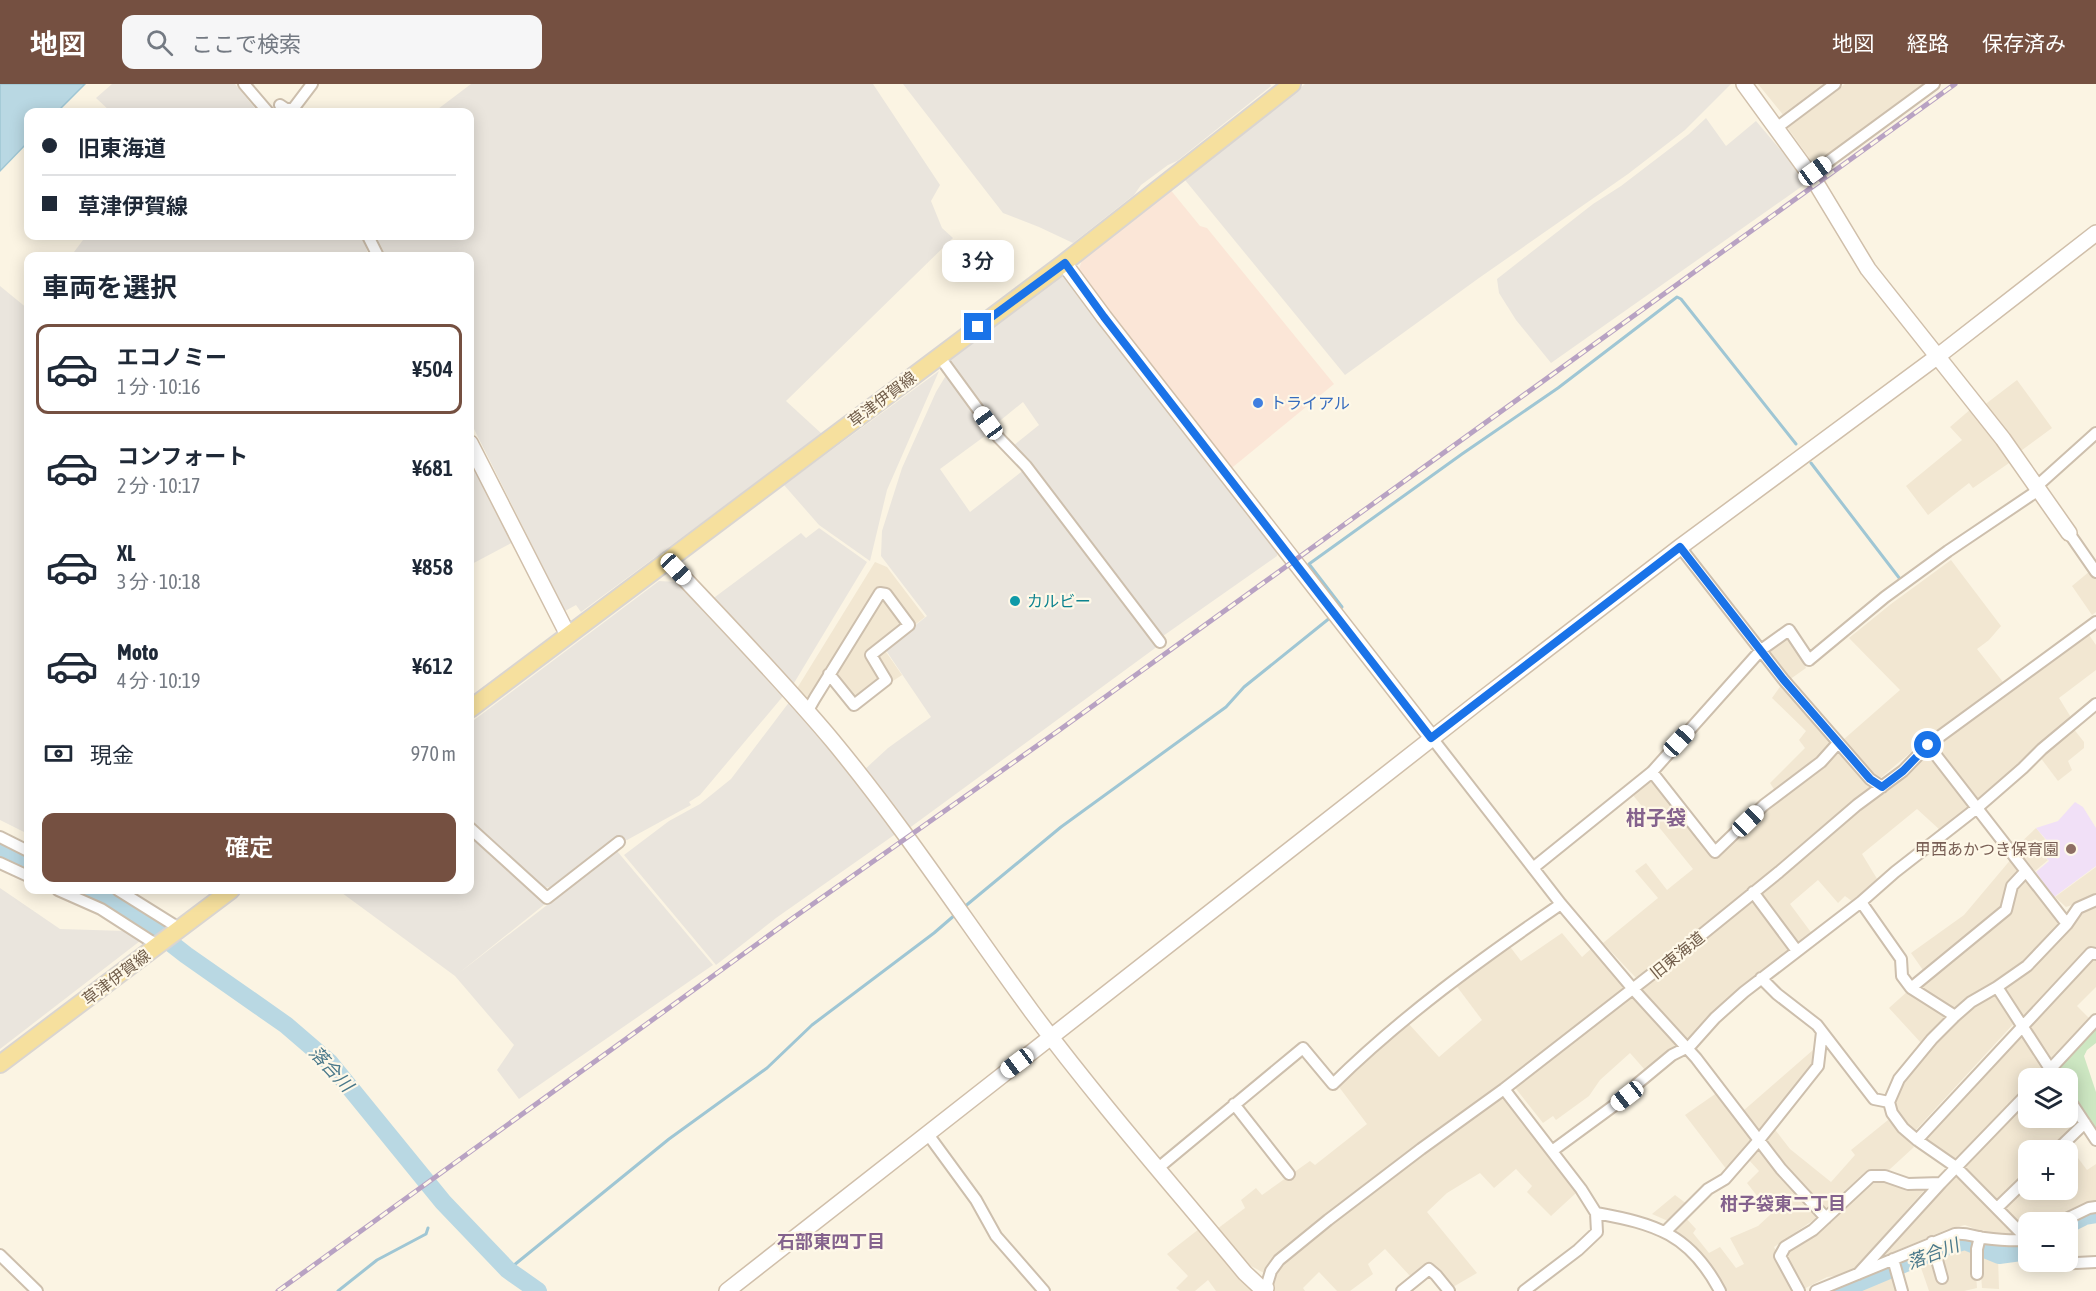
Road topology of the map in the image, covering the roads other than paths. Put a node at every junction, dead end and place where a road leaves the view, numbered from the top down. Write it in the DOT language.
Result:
graph roads {
  1 [pos="244,84"];
  2 [pos="312,84"];
  3 [pos="1744,84"];
  4 [pos="1835,84"];
  5 [pos="1934,84"];
  6 [pos="1283,87"];
  7 [pos="280,105"];
  8 [pos="265,108"];
  9 [pos="286,108"];
  10 [pos="294,108"];
  11 [pos="1775,129"];
  12 [pos="1810,175"];
  13 [pos="2096,233"];
  14 [pos="1065,263"];
  15 [pos="939,356"];
  16 [pos="1938,356"];
  17 [pos="2096,433"];
  18 [pos="474,450"];
  19 [pos="2038,488"];
  20 [pos="2069,533"];
  21 [pos="1680,547"];
  22 [pos="2092,556"];
  23 [pos="667,560"];
  24 [pos="2096,572"];
  25 [pos="2096,621"];
  26 [pos="568,635"];
  27 [pos="1160,642"];
  28 [pos="1761,650"];
  29 [pos="829,674"];
  30 [pos="2096,704"];
  31 [pos="474,707"];
  32 [pos="807,712"];
  33 [pos="1431,738"];
  34 [pos="1839,742"];
  35 [pos="1928,745"];
  36 [pos="1652,772"];
  37 [pos="1882,787"];
  38 [pos="1977,808"];
  39 [pos="474,832"];
  40 [pos="0,837"];
  41 [pos="619,842"];
  42 [pos="24,849"];
  43 [pos="0,863"];
  44 [pos="1533,868"];
  45 [pos="2026,871"];
  46 [pos="24,874"];
  47 [pos="1753,892"];
  48 [pos="67,894"];
  49 [pos="125,894"];
  50 [pos="137,894"];
  51 [pos="226,894"];
  52 [pos="2096,900"];
  53 [pos="1861,902"];
  54 [pos="140,903"];
  55 [pos="1561,904"];
  56 [pos="2067,924"];
  57 [pos="167,938"];
  58 [pos="1797,951"];
  59 [pos="2096,954"];
  60 [pos="1761,978"];
  61 [pos="1997,987"];
  62 [pos="1911,988"];
  63 [pos="1633,989"];
  64 [pos="1955,1016"];
  65 [pos="2096,1020"];
  66 [pos="2022,1025"];
  67 [pos="1822,1032"];
  68 [pos="1052,1037"];
  69 [pos="1687,1048"];
  70 [pos="0,1064"];
  71 [pos="2049,1068"];
  72 [pos="2058,1068"];
  73 [pos="1504,1089"];
  74 [pos="1889,1102"];
  75 [pos="2018,1103"];
  76 [pos="1234,1104"];
  77 [pos="2078,1112"];
  78 [pos="2085,1123"];
  79 [pos="927,1133"];
  80 [pos="1759,1140"];
  81 [pos="1917,1140"];
  82 [pos="2067,1140"];
  83 [pos="2096,1140"];
  84 [pos="1552,1151"];
  85 [pos="1956,1167"];
  86 [pos="1157,1169"];
  87 [pos="1288,1174"];
  88 [pos="1941,1183"];
  89 [pos="2018,1188"];
  90 [pos="2096,1207"];
  91 [pos="1997,1208"];
  92 [pos="1596,1213"];
  93 [pos="2078,1213"];
  94 [pos="1826,1218"];
  95 [pos="2018,1230"];
  96 [pos="1666,1231"];
  97 [pos="2018,1241"];
  98 [pos="1979,1242"];
  99 [pos="1934,1247"];
  100 [pos="0,1255"];
  101 [pos="2096,1262"];
  102 [pos="1894,1263"];
  103 [pos="2078,1263"];
  104 [pos="1858,1274"];
  105 [pos="1977,1274"];
  106 [pos="1942,1278"];
  107 [pos="1265,1289"];
  108 [pos="37,1291"];
  109 [pos="727,1291"];
  110 [pos="1044,1291"];
  111 [pos="1402,1291"];
  112 [pos="1449,1291"];
  113 [pos="1524,1291"];
  114 [pos="1720,1291"];
  115 [pos="1798,1291"];
  116 [pos="1816,1291"];
  117 [pos="1902,1291"];
  1 -- 8 [label="street"];
  2 -- 10 [label="street"];
  3 -- 11 [label="street"];
  4 -- 11 [label="street"];
  5 -- 12 [label="street"];
  6 -- 14 [label="main road, 草津伊賀線"];
  7 -- 9 [label="street"];
  11 -- 12 [label="street"];
  12 -- 16 [label="street"];
  13 -- 16 [label="street"];
  14 -- 15 [label="main road, 草津伊賀線"];
  14 -- 33 [label="street"];
  15 -- 23 [label="main road, 草津伊賀線"];
  15 -- 27 [label="street"];
  16 -- 19 [label="street"];
  16 -- 21 [label="street"];
  17 -- 19 [label="street"];
  18 -- 26 [label="street"];
  19 -- 20 [label="street"];
  19 -- 28 [label="street"];
  20 -- 22 [label="street"];
  21 -- 28 [label="street"];
  21 -- 33 [label="street"];
  22 -- 24 [label="street"];
  23 -- 26 [label="main road, 草津伊賀線"];
  23 -- 32 [label="street"];
  25 -- 35 [label="street, 旧東海道"];
  26 -- 31 [label="main road, 草津伊賀線"];
  28 -- 34 [label="street"];
  28 -- 36 [label="street"];
  29 -- 29 [label="street"];
  29 -- 32 [label="street"];
  30 -- 38 [label="street"];
  32 -- 68 [label="street"];
  33 -- 44 [label="street"];
  33 -- 68 [label="street"];
  34 -- 36 [label="street"];
  34 -- 37 [label="street"];
  35 -- 37 [label="street, 旧東海道"];
  35 -- 38 [label="street"];
  36 -- 44 [label="street"];
  37 -- 47 [label="street, 旧東海道"];
  38 -- 45 [label="street"];
  38 -- 53 [label="street"];
  39 -- 41 [label="street"];
  40 -- 42 [label="street"];
  43 -- 46 [label="street"];
  44 -- 55 [label="street"];
  45 -- 56 [label="street"];
  45 -- 62 [label="street"];
  47 -- 58 [label="street"];
  47 -- 63 [label="street, 旧東海道"];
  48 -- 57 [label="street"];
  49 -- 54 [label="street"];
  50 -- 54 [label="street"];
  51 -- 57 [label="main road, 草津伊賀線"];
  52 -- 56 [label="street"];
  53 -- 58 [label="street"];
  53 -- 62 [label="street"];
  54 -- 57 [label="street"];
  55 -- 63 [label="street"];
  55 -- 76 [label="street"];
  56 -- 61 [label="street"];
  57 -- 70 [label="main road, 草津伊賀線"];
  58 -- 60 [label="street"];
  59 -- 66 [label="street"];
  60 -- 67 [label="street"];
  60 -- 69 [label="street"];
  61 -- 64 [label="street"];
  61 -- 66 [label="street"];
  62 -- 64 [label="street"];
  63 -- 69 [label="street"];
  63 -- 73 [label="street, 旧東海道"];
  64 -- 74 [label="street"];
  65 -- 72 [label="street"];
  66 -- 71 [label="street"];
  66 -- 81 [label="street"];
  67 -- 74 [label="street"];
  67 -- 80 [label="street"];
  68 -- 79 [label="street"];
  68 -- 86 [label="street"];
  69 -- 80 [label="street"];
  69 -- 84 [label="street"];
  73 -- 84 [label="street"];
  73 -- 107 [label="street, 旧東海道"];
  74 -- 81 [label="street"];
  75 -- 85 [label="street"];
  76 -- 86 [label="street"];
  76 -- 87 [label="street"];
  77 -- 78 [label="street"];
  78 -- 82 [label="street"];
  78 -- 83 [label="street"];
  79 -- 109 [label="street"];
  79 -- 110 [label="street"];
  80 -- 94 [label="street"];
  80 -- 96 [label="street"];
  81 -- 85 [label="street"];
  84 -- 92 [label="street"];
  85 -- 88 [label="street"];
  85 -- 91 [label="street"];
  86 -- 107 [label="street"];
  88 -- 94 [label="street"];
  88 -- 104 [label="street"];
  89 -- 91 [label="street"];
  90 -- 93 [label="street"];
  91 -- 95 [label="street"];
  92 -- 96 [label="street"];
  92 -- 113 [label="street"];
  94 -- 115 [label="street"];
  96 -- 114 [label="street"];
  97 -- 98 [label="street"];
  98 -- 99 [label="street"];
  98 -- 105 [label="street"];
  99 -- 102 [label="street"];
  99 -- 106 [label="street"];
  100 -- 108 [label="street"];
  101 -- 103 [label="street"];
  102 -- 104 [label="street"];
  102 -- 117 [label="street"];
  104 -- 116 [label="street"];
  111 -- 112 [label="street"];
}
